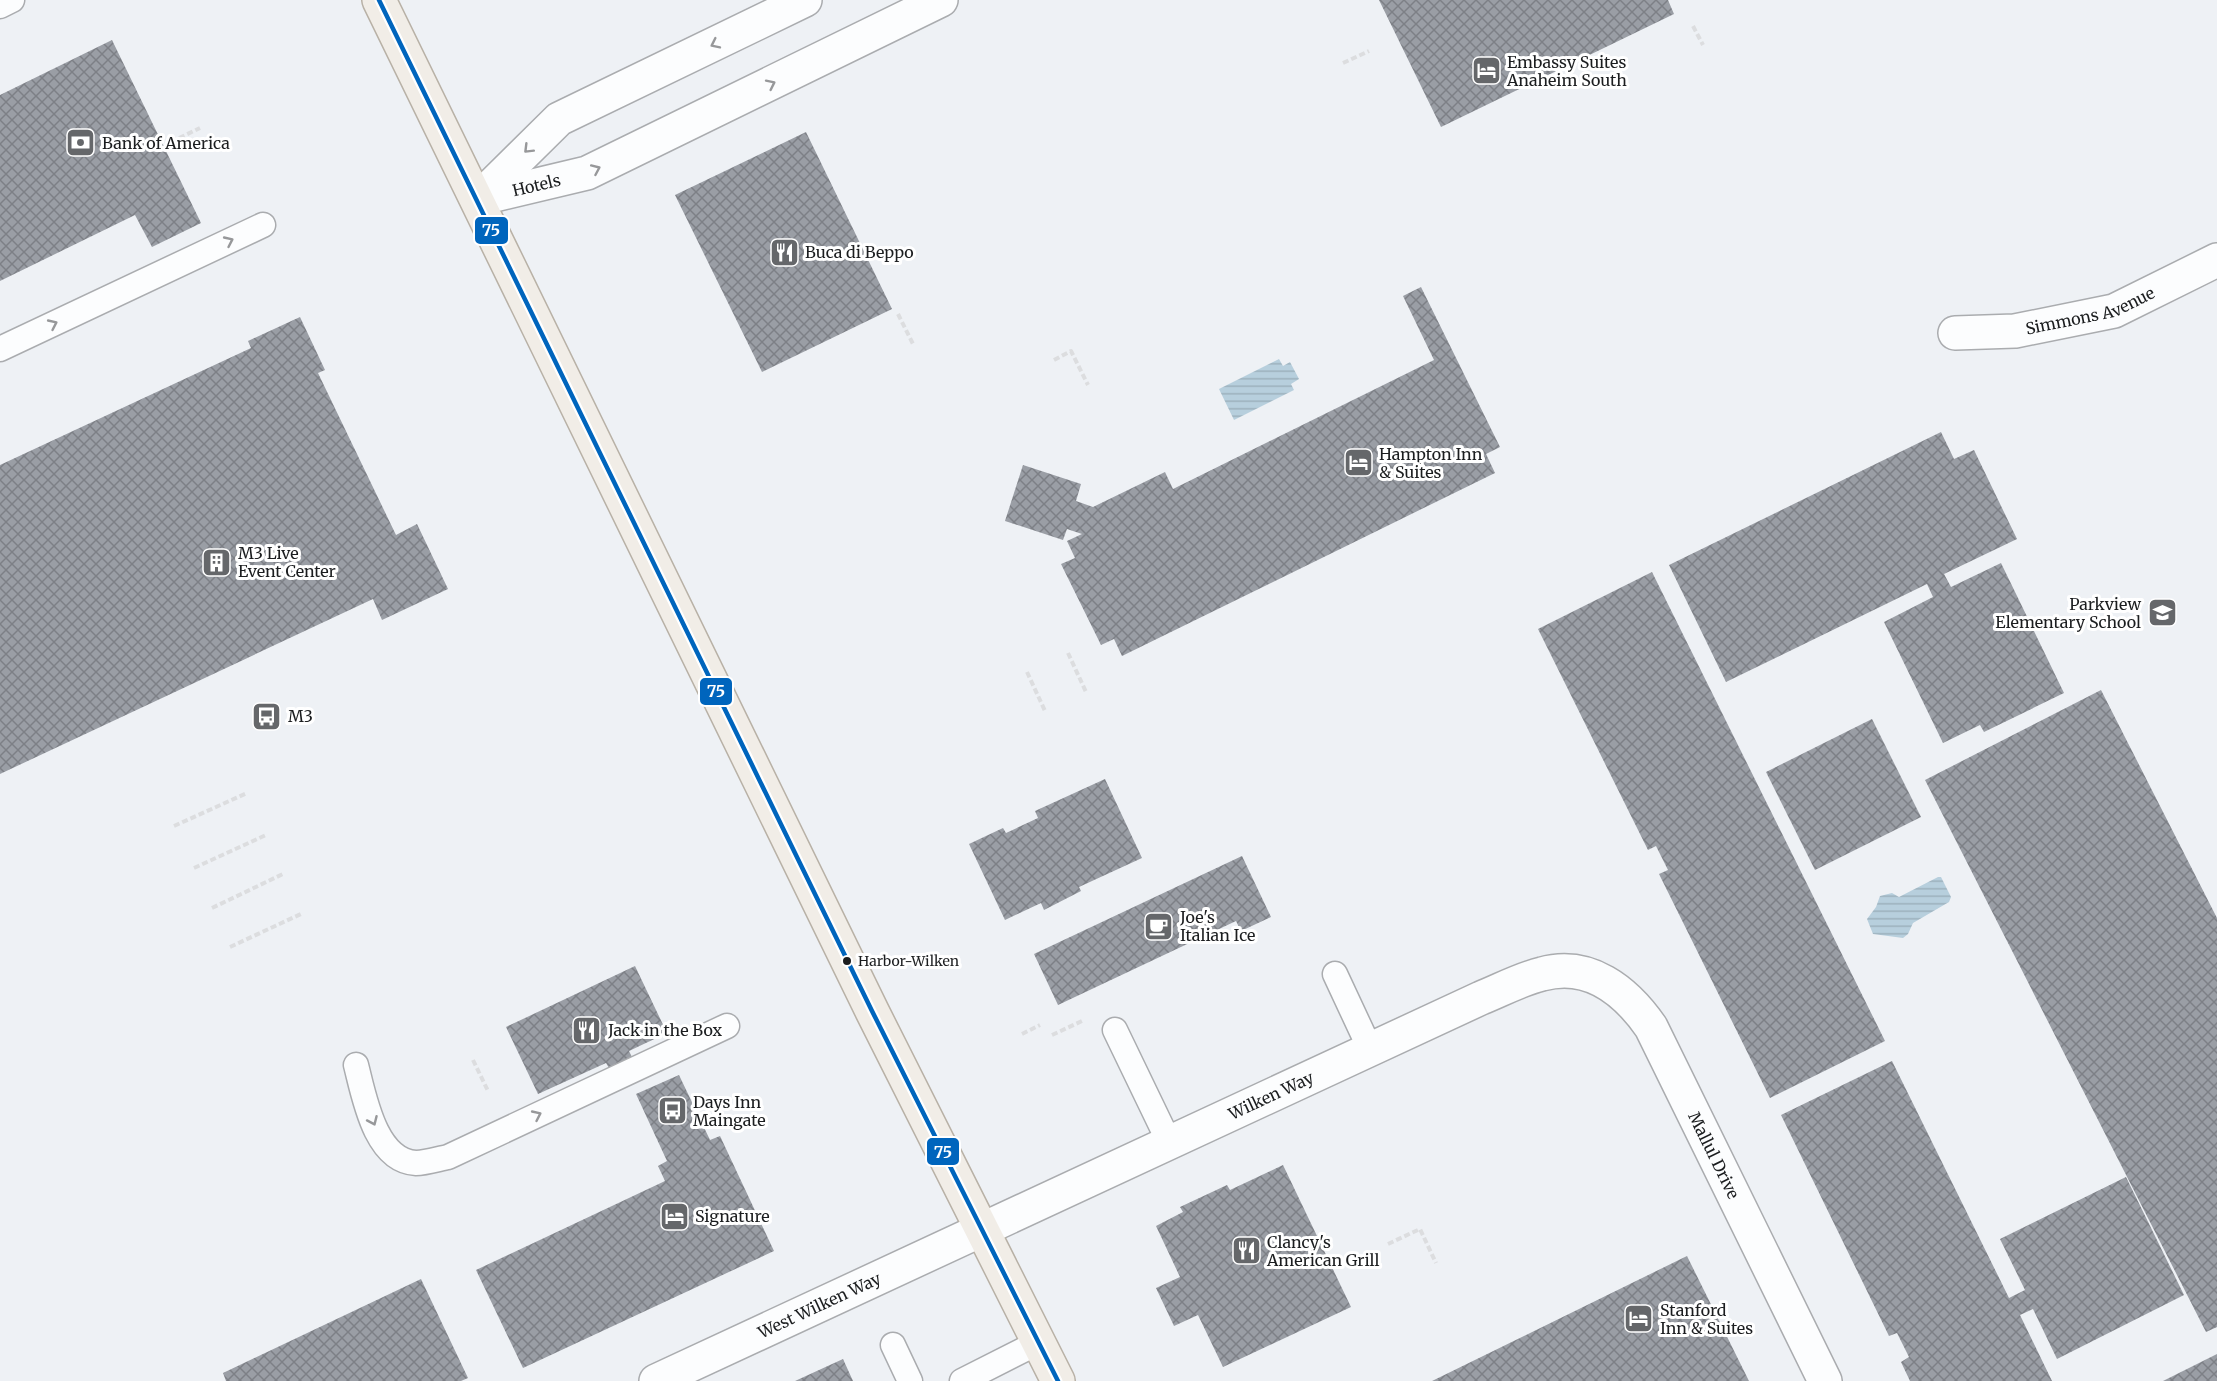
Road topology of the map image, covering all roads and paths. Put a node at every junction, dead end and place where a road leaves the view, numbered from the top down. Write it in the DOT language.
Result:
graph roads {
  1 [pos="12,0"];
  2 [pos="379,0"];
  3 [pos="806,0"];
  4 [pos="941,0"];
  5 [pos="0,6"];
  6 [pos="1693,26"];
  7 [pos="1702,45"];
  8 [pos="1369,51"];
  9 [pos="1343,63"];
  10 [pos="200,128"];
  11 [pos="171,142"];
  12 [pos="478,199"];
  13 [pos="263,225"];
  14 [pos="2217,260"];
  15 [pos="898,314"];
  16 [pos="1955,333"];
  17 [pos="913,344"];
  18 [pos="0,349"];
  19 [pos="1054,360"];
  20 [pos="1088,385"];
  21 [pos="1068,653"];
  22 [pos="1027,672"];
  23 [pos="1086,692"];
  24 [pos="1045,711"];
  25 [pos="247,793"];
  26 [pos="174,826"];
  27 [pos="266,835"];
  28 [pos="194,868"];
  29 [pos="285,873"];
  30 [pos="212,908"];
  31 [pos="303,913"];
  32 [pos="230,947"];
  33 [pos="1563,971"];
  34 [pos="1335,974"];
  35 [pos="1086,1020"];
  36 [pos="1040,1025"];
  37 [pos="727,1026"];
  38 [pos="1115,1030"];
  39 [pos="1022,1034"];
  40 [pos="1052,1035"];
  41 [pos="1370,1049"];
  42 [pos="473,1060"];
  43 [pos="356,1065"];
  44 [pos="488,1091"];
  45 [pos="1169,1142"];
  46 [pos="983,1228"];
  47 [pos="1388,1244"];
  48 [pos="1436,1263"];
  49 [pos="1039,1342"];
  50 [pos="893,1344"];
  51 [pos="656,1381"];
  52 [pos="910,1381"];
  53 [pos="962,1381"];
  54 [pos="1058,1381"];
  55 [pos="1825,1381"];
  1 -- 5 [label="lane"];
  2 -- 12 [label="main road"];
  3 -- 12 [label="street, Hotels, one-way"];
  12 -- 4 [label="street, Hotels, one-way"];
  6 -- 7 [label="path"];
  8 -- 9 [label="path"];
  10 -- 11 [label="path"];
  12 -- 46 [label="main road"];
  18 -- 13 [label="lane, one-way"];
  14 -- 16 [label="street, Simmons Avenue"];
  15 -- 17 [label="path"];
  19 -- 20 [label="path"];
  21 -- 23 [label="path"];
  22 -- 24 [label="path"];
  25 -- 26 [label="path"];
  27 -- 28 [label="path"];
  29 -- 30 [label="path"];
  31 -- 32 [label="path"];
  33 -- 41 [label="street, Wilken Way"];
  33 -- 55 [label="street, Mallul Drive"];
  34 -- 41 [label="lane"];
  35 -- 40 [label="path"];
  36 -- 39 [label="path"];
  43 -- 37 [label="lane, one-way"];
  38 -- 45 [label="lane"];
  41 -- 45 [label="street, Wilken Way"];
  42 -- 44 [label="path"];
  45 -- 46 [label="street, Wilken Way"];
  46 -- 49 [label="main road"];
  46 -- 51 [label="street, West Wilken Way"];
  47 -- 48 [label="path"];
  49 -- 53 [label="lane"];
  49 -- 54 [label="main road"];
  50 -- 52 [label="lane"];
}
